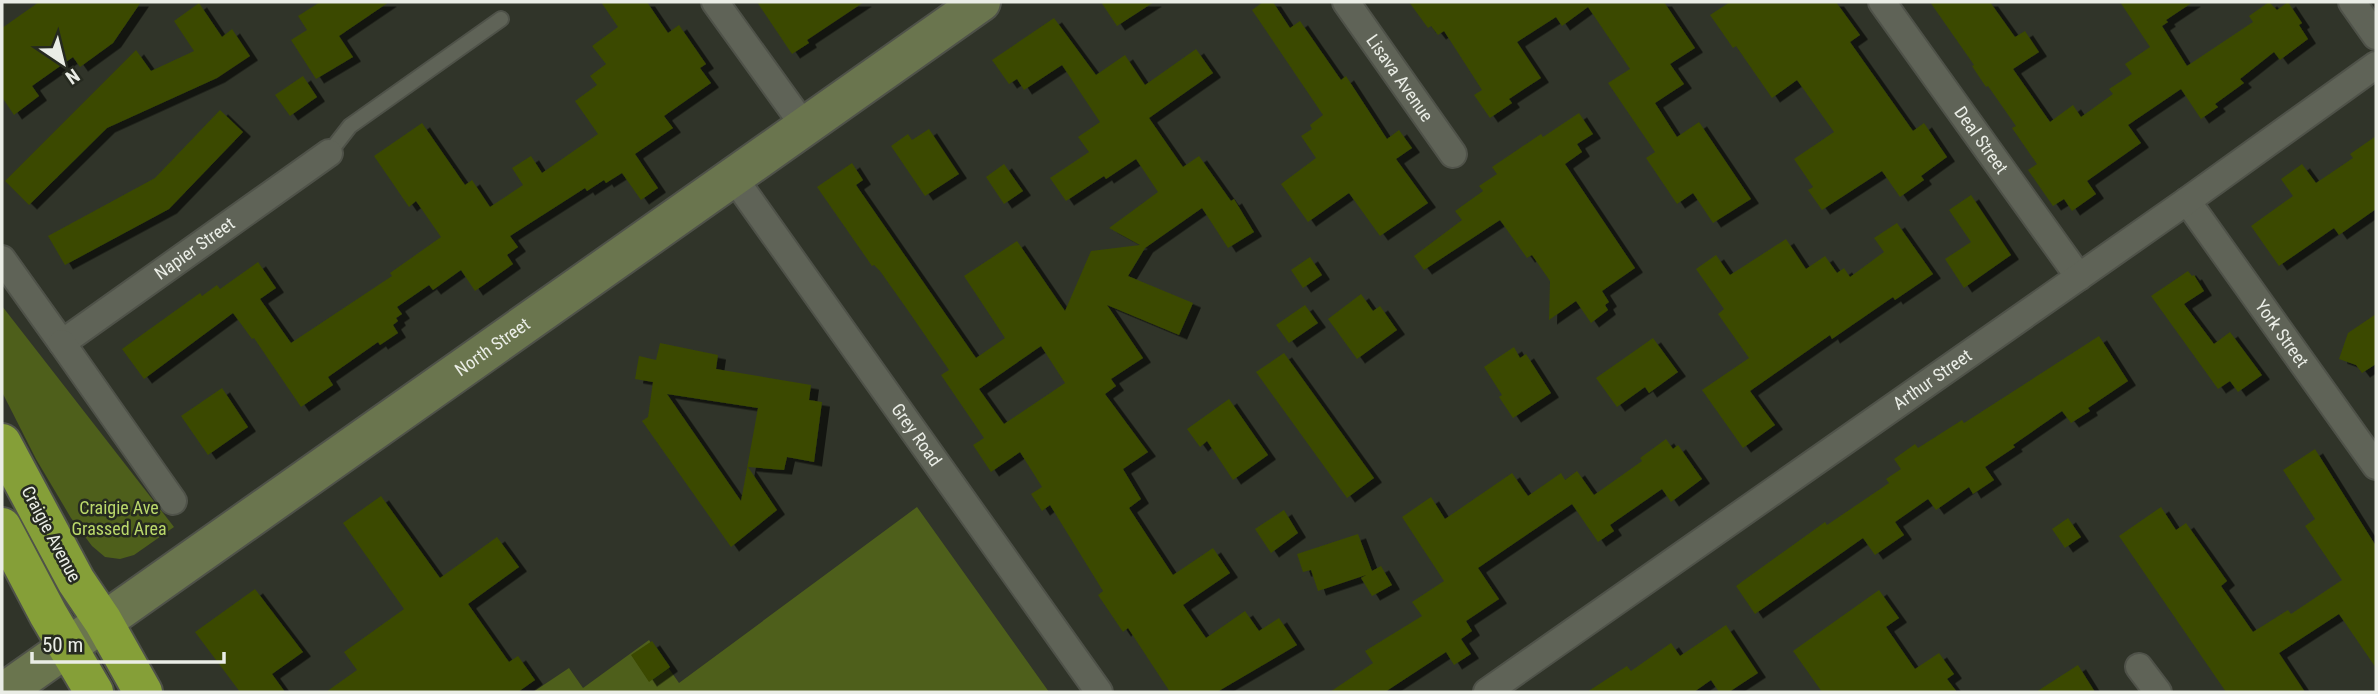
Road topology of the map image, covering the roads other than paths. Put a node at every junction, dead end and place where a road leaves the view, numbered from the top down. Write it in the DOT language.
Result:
graph roads {
  1 [pos="715,2"];
  2 [pos="981,2"];
  3 [pos="1346,2"];
  4 [pos="1882,2"];
  5 [pos="2352,2"];
  6 [pos="501,19"];
  7 [pos="2376,36"];
  8 [pos="2376,65"];
  9 [pos="805,127"];
  10 [pos="329,153"];
  11 [pos="1453,154"];
  12 [pos="734,178"];
  13 [pos="2187,201"];
  14 [pos="2,259"];
  15 [pos="2079,277"];
  16 [pos="62,343"];
  17 [pos="2,443"];
  18 [pos="2376,466"];
  19 [pos="173,501"];
  20 [pos="2,527"];
  21 [pos="103,621"];
  22 [pos="68,646"];
  23 [pos="2140,667"];
  24 [pos="4,692"];
  25 [pos="94,692"];
  26 [pos="143,692"];
  27 [pos="1099,692"];
  28 [pos="1487,692"];
  29 [pos="2158,692"];
  1 -- 9 [label="street"];
  2 -- 9 [label="street, North Street"];
  3 -- 11 [label="street, Lisava Avenue"];
  4 -- 15 [label="street, Deal Street"];
  5 -- 7 [label="street"];
  6 -- 10 [label="lane"];
  8 -- 13 [label="street, Arthur Street"];
  9 -- 12 [label="street, North Street"];
  10 -- 16 [label="street, Napier Street"];
  12 -- 21 [label="street, North Street"];
  12 -- 27 [label="street, Grey Road"];
  13 -- 15 [label="street, Arthur Street"];
  13 -- 18 [label="street, York Street"];
  14 -- 16 [label="street"];
  15 -- 28 [label="street, Arthur Street"];
  16 -- 19 [label="street"];
  17 -- 21 [label="highway, Craigie Avenue"];
  20 -- 22 [label="highway"];
  21 -- 22 [label="street, North Street"];
  21 -- 26 [label="highway, Craigie Avenue"];
  22 -- 24 [label="street, North Street"];
  22 -- 25 [label="highway"];
  23 -- 29 [label="street"];
}
